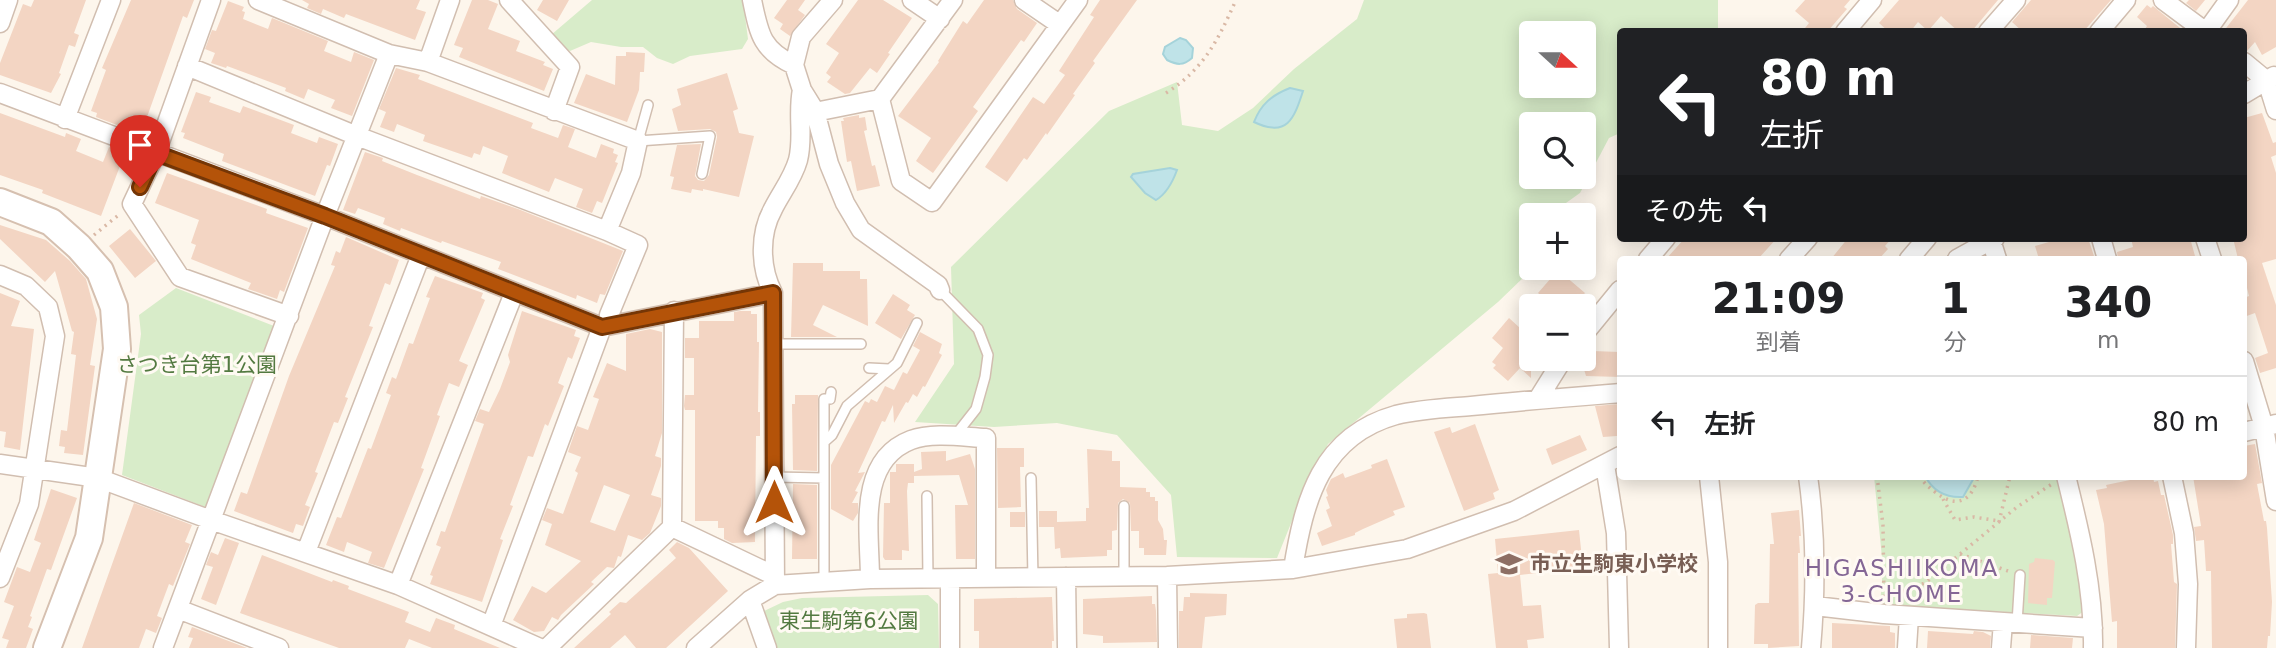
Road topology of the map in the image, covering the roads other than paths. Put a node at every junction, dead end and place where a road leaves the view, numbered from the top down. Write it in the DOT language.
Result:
graph roads {
  1 [pos="8,0"];
  2 [pos="111,0"];
  3 [pos="212,0"];
  4 [pos="258,0"];
  5 [pos="450,0"];
  6 [pos="509,0"];
  7 [pos="752,0"];
  8 [pos="833,0"];
  9 [pos="912,0"];
  10 [pos="953,0"];
  11 [pos="1024,0"];
  12 [pos="1078,0"];
  13 [pos="2016,0"];
  14 [pos="2126,0"];
  15 [pos="2163,0"];
  16 [pos="2230,0"];
  17 [pos="1864,3"];
  18 [pos="940,19"];
  19 [pos="0,23"];
  20 [pos="1059,24"];
  21 [pos="1848,28"];
  22 [pos="1992,28"];
  23 [pos="2102,28"];
  24 [pos="2201,28"];
  25 [pos="2209,28"];
  26 [pos="389,54"];
  27 [pos="428,62"];
  28 [pos="2247,64"];
  29 [pos="794,65"];
  30 [pos="187,66"];
  31 [pos="2271,78"];
  32 [pos="802,90"];
  33 [pos="2247,92"];
  34 [pos="0,93"];
  35 [pos="880,99"];
  36 [pos="649,105"];
  37 [pos="2276,110"];
  38 [pos="554,111"];
  39 [pos="820,111"];
  40 [pos="65,118"];
  41 [pos="357,136"];
  42 [pos="638,141"];
  43 [pos="156,153"];
  44 [pos="702,174"];
  45 [pos="0,202"];
  46 [pos="325,216"];
  47 [pos="607,231"];
  48 [pos="1663,242"];
  49 [pos="1804,242"];
  50 [pos="1924,242"];
  51 [pos="1988,242"];
  52 [pos="421,255"];
  53 [pos="1651,256"];
  54 [pos="1792,256"];
  55 [pos="1912,256"];
  56 [pos="1962,256"];
  57 [pos="0,275"];
  58 [pos="940,290"];
  59 [pos="514,293"];
  60 [pos="773,293"];
  61 [pos="1617,297"];
  62 [pos="674,311"];
  63 [pos="289,316"];
  64 [pos="1596,321"];
  65 [pos="917,323"];
  66 [pos="607,326"];
  67 [pos="773,344"];
  68 [pos="861,344"];
  69 [pos="869,368"];
  70 [pos="2247,368"];
  71 [pos="889,369"];
  72 [pos="1556,371"];
  73 [pos="831,392"];
  74 [pos="1617,393"];
  75 [pos="1538,399"];
  76 [pos="2270,426"];
  77 [pos="2247,431"];
  78 [pos="953,437"];
  79 [pos="824,442"];
  80 [pos="1613,460"];
  81 [pos="0,464"];
  82 [pos="35,470"];
  83 [pos="774,477"];
  84 [pos="97,478"];
  85 [pos="824,478"];
  86 [pos="1031,478"];
  87 [pos="1709,480"];
  88 [pos="1808,480"];
  89 [pos="2066,480"];
  90 [pos="2173,480"];
  91 [pos="927,496"];
  92 [pos="2276,501"];
  93 [pos="1124,506"];
  94 [pos="211,520"];
  95 [pos="672,527"];
  96 [pos="306,552"];
  97 [pos="1293,569"];
  98 [pos="1124,576"];
  99 [pos="1167,576"];
  100 [pos="2020,576"];
  101 [pos="1066,577"];
  102 [pos="0,578"];
  103 [pos="986,578"];
  104 [pos="1033,578"];
  105 [pos="870,579"];
  106 [pos="928,579"];
  107 [pos="950,579"];
  108 [pos="775,581"];
  109 [pos="824,581"];
  110 [pos="398,584"];
  111 [pos="750,600"];
  112 [pos="1815,606"];
  113 [pos="178,608"];
  114 [pos="1909,616"];
  115 [pos="2010,623"];
  116 [pos="491,626"];
  117 [pos="2093,628"];
  118 [pos="270,647"];
  119 [pos="47,648"];
  120 [pos="163,648"];
  121 [pos="540,648"];
  122 [pos="547,648"];
  123 [pos="696,648"];
  124 [pos="767,648"];
  125 [pos="950,648"];
  126 [pos="1067,648"];
  127 [pos="1168,648"];
  128 [pos="1619,648"];
  129 [pos="1718,648"];
  130 [pos="1811,648"];
  131 [pos="1907,648"];
  132 [pos="2001,648"];
  133 [pos="2093,648"];
  134 [pos="2186,648"];
  1 -- 19 [label="street"];
  2 -- 40 [label="street"];
  3 -- 30 [label="street"];
  4 -- 26 [label="street"];
  5 -- 27 [label="street"];
  6 -- 38 [label="street"];
  7 -- 29 [label="street"];
  8 -- 29 [label="street"];
  9 -- 18 [label="street"];
  10 -- 18 [label="street"];
  11 -- 20 [label="street"];
  12 -- 20 [label="street"];
  13 -- 22 [label="street"];
  14 -- 23 [label="street"];
  15 -- 24 [label="street"];
  16 -- 25 [label="street"];
  17 -- 21 [label="street"];
  18 -- 35 [label="street"];
  20 -- 35 [label="street"];
  26 -- 27 [label="street"];
  26 -- 41 [label="street"];
  27 -- 38 [label="street"];
  28 -- 31 [label="street"];
  29 -- 32 [label="street"];
  30 -- 41 [label="street"];
  30 -- 43 [label="street"];
  31 -- 33 [label="street"];
  31 -- 37 [label="street"];
  32 -- 58 [label="street"];
  32 -- 60 [label="street"];
  34 -- 40 [label="street"];
  35 -- 39 [label="street"];
  36 -- 42 [label="lane"];
  38 -- 42 [label="street"];
  40 -- 43 [label="street"];
  41 -- 46 [label="street"];
  41 -- 47 [label="street"];
  42 -- 44 [label="lane"];
  42 -- 47 [label="street"];
  43 -- 46 [label="street"];
  43 -- 63 [label="street"];
  45 -- 84 [label="street"];
  46 -- 52 [label="street"];
  46 -- 63 [label="street"];
  47 -- 66 [label="street"];
  48 -- 53 [label="street"];
  49 -- 54 [label="street"];
  50 -- 55 [label="street"];
  51 -- 56 [label="street"];
  52 -- 59 [label="street"];
  52 -- 96 [label="street"];
  57 -- 82 [label="street"];
  58 -- 78 [label="lane"];
  59 -- 66 [label="street"];
  59 -- 110 [label="street"];
  60 -- 62 [label="street"];
  60 -- 67 [label="street"];
  61 -- 64 [label="street"];
  62 -- 66 [label="street"];
  62 -- 95 [label="street"];
  63 -- 94 [label="street"];
  65 -- 71 [label="lane"];
  66 -- 116 [label="street"];
  67 -- 68 [label="lane"];
  67 -- 83 [label="street"];
  69 -- 71 [label="lane"];
  70 -- 76 [label="street"];
  71 -- 79 [label="lane"];
  72 -- 75 [label="street"];
  73 -- 79 [label="lane"];
  74 -- 75 [label="street"];
  75 -- 97 [label="street"];
  76 -- 77 [label="street"];
  76 -- 92 [label="street"];
  78 -- 103 [label="street"];
  78 -- 105 [label="street"];
  79 -- 85 [label="lane"];
  80 -- 97 [label="street"];
  80 -- 128 [label="street"];
  81 -- 82 [label="street"];
  82 -- 84 [label="street"];
  82 -- 102 [label="street"];
  83 -- 85 [label="lane"];
  83 -- 108 [label="street"];
  84 -- 94 [label="street"];
  84 -- 119 [label="street"];
  85 -- 109 [label="lane"];
  86 -- 104 [label="lane"];
  87 -- 129 [label="street"];
  88 -- 112 [label="street"];
  89 -- 117 [label="street"];
  90 -- 134 [label="street"];
  91 -- 106 [label="lane"];
  93 -- 98 [label="lane"];
  94 -- 96 [label="street"];
  94 -- 113 [label="street"];
  95 -- 108 [label="street"];
  95 -- 122 [label="street"];
  96 -- 110 [label="street"];
  97 -- 99 [label="street"];
  98 -- 99 [label="street"];
  98 -- 101 [label="street"];
  99 -- 127 [label="street"];
  100 -- 115 [label="lane"];
  101 -- 104 [label="street"];
  101 -- 126 [label="street"];
  103 -- 104 [label="street"];
  103 -- 107 [label="street"];
  105 -- 106 [label="street"];
  105 -- 109 [label="street"];
  106 -- 107 [label="street"];
  107 -- 125 [label="street"];
  108 -- 109 [label="street"];
  108 -- 111 [label="street"];
  110 -- 116 [label="street"];
  111 -- 123 [label="street"];
  111 -- 124 [label="street"];
  112 -- 114 [label="street"];
  112 -- 130 [label="street"];
  113 -- 118 [label="street"];
  113 -- 120 [label="street"];
  114 -- 115 [label="street"];
  114 -- 131 [label="street"];
  115 -- 117 [label="street"];
  115 -- 132 [label="street"];
  116 -- 121 [label="street"];
  117 -- 133 [label="street"];
}
